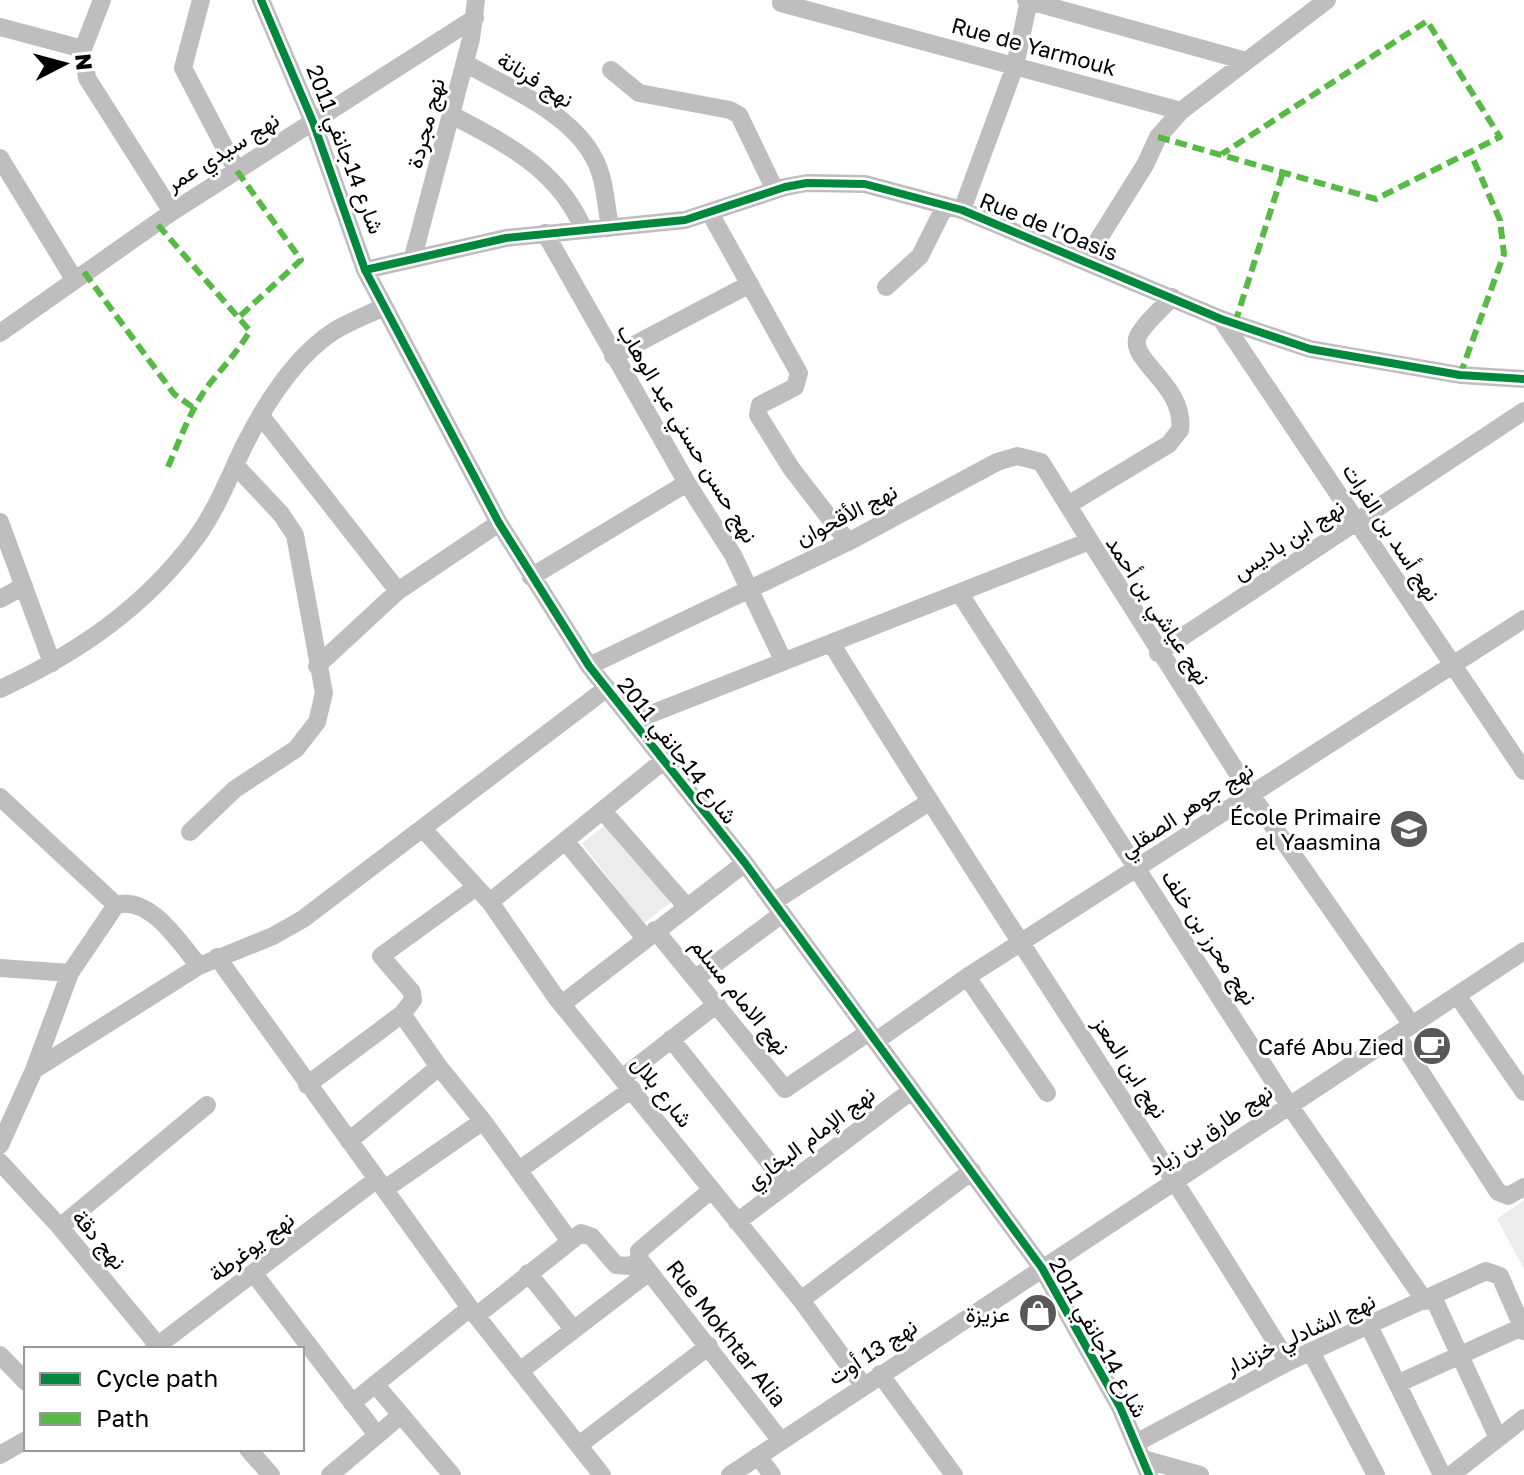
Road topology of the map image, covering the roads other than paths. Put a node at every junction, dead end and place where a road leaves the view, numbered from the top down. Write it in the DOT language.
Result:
graph roads {
  1 [pos="102,0"];
  2 [pos="201,0"];
  3 [pos="261,0"];
  4 [pos="1028,0"];
  5 [pos="1320,1"];
  6 [pos="781,3"];
  7 [pos="476,9"];
  8 [pos="0,27"];
  9 [pos="83,49"];
  10 [pos="1246,61"];
  11 [pos="465,63"];
  12 [pos="1015,66"];
  13 [pos="611,70"];
  14 [pos="1181,111"];
  15 [pos="452,115"];
  16 [pos="313,122"];
  17 [pos="0,158"];
  18 [pos="237,171"];
  19 [pos="775,190"];
  20 [pos="954,208"];
  21 [pos="172,212"];
  22 [pos="710,213"];
  23 [pos="610,228"];
  24 [pos="584,230"];
  25 [pos="545,233"];
  26 [pos="413,257"];
  27 [pos="1086,259"];
  28 [pos="365,270"];
  29 [pos="74,279"];
  30 [pos="750,284"];
  31 [pos="886,287"];
  32 [pos="1172,297"];
  33 [pos="384,307"];
  34 [pos="1221,319"];
  35 [pos="0,333"];
  36 [pos="613,356"];
  37 [pos="1524,379"];
  38 [pos="1524,411"];
  39 [pos="261,416"];
  40 [pos="236,466"];
  41 [pos="687,483"];
  42 [pos="1068,505"];
  43 [pos="0,522"];
  44 [pos="1359,522"];
  45 [pos="499,523"];
  46 [pos="1090,541"];
  47 [pos="848,542"];
  48 [pos="531,577"];
  49 [pos="24,586"];
  50 [pos="750,590"];
  51 [pos="398,591"];
  52 [pos="960,594"];
  53 [pos="0,599"];
  54 [pos="1524,619"];
  55 [pos="831,643"];
  56 [pos="1158,653"];
  57 [pos="783,660"];
  58 [pos="52,663"];
  59 [pos="317,666"];
  60 [pos="589,666"];
  61 [pos="1452,668"];
  62 [pos="607,688"];
  63 [pos="0,689"];
  64 [pos="633,721"];
  65 [pos="663,761"];
  66 [pos="1524,771"];
  67 [pos="1252,796"];
  68 [pos="0,797"];
  69 [pos="929,802"];
  70 [pos="603,811"];
  71 [pos="423,829"];
  72 [pos="190,832"];
  73 [pos="566,842"];
  74 [pos="745,863"];
  75 [pos="1137,869"];
  76 [pos="476,887"];
  77 [pos="490,902"];
  78 [pos="116,905"];
  79 [pos="686,906"];
  80 [pos="778,908"];
  81 [pos="650,934"];
  82 [pos="1021,943"];
  83 [pos="1524,951"];
  84 [pos="217,957"];
  85 [pos="199,966"];
  86 [pos="0,968"];
  87 [pos="70,973"];
  88 [pos="967,977"];
  89 [pos="696,978"];
  90 [pos="1457,995"];
  91 [pos="562,1004"];
  92 [pos="717,1004"];
  93 [pos="402,1014"];
  94 [pos="1404,1030"];
  95 [pos="872,1036"];
  96 [pos="671,1039"];
  97 [pos="439,1067"];
  98 [pos="34,1070"];
  99 [pos="627,1083"];
  100 [pos="307,1085"];
  101 [pos="911,1091"];
  102 [pos="1524,1092"];
  103 [pos="1047,1093"];
  104 [pos="207,1105"];
  105 [pos="1289,1105"];
  106 [pos="483,1121"];
  107 [pos="349,1141"];
  108 [pos="0,1145"];
  109 [pos="2,1170"];
  110 [pos="519,1170"];
  111 [pos="972,1171"];
  112 [pos="1178,1181"];
  113 [pos="381,1184"];
  114 [pos="787,1185"];
  115 [pos="1524,1187"];
  116 [pos="710,1191"];
  117 [pos="737,1222"];
  118 [pos="60,1227"];
  119 [pos="569,1240"];
  120 [pos="645,1266"];
  121 [pos="1042,1268"];
  122 [pos="528,1273"];
  123 [pos="255,1275"];
  124 [pos="1429,1299"];
  125 [pos="801,1300"];
  126 [pos="473,1312"];
  127 [pos="1369,1326"];
  128 [pos="1523,1329"];
  129 [pos="574,1330"];
  130 [pos="709,1346"];
  131 [pos="156,1347"];
  132 [pos="158,1347"];
  133 [pos="1311,1352"];
  134 [pos="0,1355"];
  135 [pos="1459,1356"];
  136 [pos="1288,1362"];
  137 [pos="520,1371"];
  138 [pos="880,1374"];
  139 [pos="24,1380"];
  140 [pos="375,1384"];
  141 [pos="1397,1384"];
  142 [pos="863,1385"];
  143 [pos="352,1403"];
  144 [pos="401,1415"];
  145 [pos="1524,1418"];
  146 [pos="377,1435"];
  147 [pos="1498,1438"];
  148 [pos="24,1441"];
  149 [pos="781,1441"];
  150 [pos="579,1445"];
  151 [pos="250,1451"];
  152 [pos="0,1455"];
  153 [pos="758,1456"];
  154 [pos="1143,1459"];
  155 [pos="271,1475"];
  156 [pos="330,1475"];
  157 [pos="452,1475"];
  158 [pos="602,1475"];
  159 [pos="730,1475"];
  160 [pos="772,1475"];
  161 [pos="954,1475"];
  162 [pos="1200,1475"];
  163 [pos="1376,1475"];
  164 [pos="1442,1475"];
  165 [pos="1451,1475"];
  1 -- 9 [label="street"];
  2 -- 18 [label="street"];
  3 -- 16 [label="street, شارع 14جانفي 2011"];
  4 -- 10 [label="street"];
  4 -- 12 [label="street"];
  5 -- 10 [label="street"];
  6 -- 12 [label="street, Rue de Yarmouk"];
  7 -- 11 [label="street, نهج مجردة"];
  7 -- 16 [label="street, نهج سيدي عمر"];
  8 -- 9 [label="street"];
  9 -- 21 [label="street"];
  10 -- 14 [label="street"];
  11 -- 15 [label="street, نهج مجردة"];
  11 -- 23 [label="street, نهج فرنانة"];
  12 -- 14 [label="street, Rue de Yarmouk"];
  12 -- 20 [label="street"];
  13 -- 19 [label="street"];
  14 -- 27 [label="street"];
  15 -- 24 [label="street"];
  15 -- 26 [label="street, نهج مجردة"];
  16 -- 18 [label="street, نهج سيدي عمر"];
  16 -- 28 [label="street, شارع 14جانفي 2011"];
  17 -- 29 [label="street"];
  18 -- 21 [label="street, نهج سيدي عمر"];
  19 -- 20 [label="street, Rue de l'Oasis"];
  19 -- 22 [label="street, Rue de l'Oasis"];
  20 -- 27 [label="street, Rue de l'Oasis"];
  20 -- 31 [label="street"];
  21 -- 29 [label="street, نهج سيدي عمر"];
  22 -- 23 [label="street, Rue de l'Oasis"];
  22 -- 30 [label="street"];
  23 -- 24 [label="street, Rue de l'Oasis"];
  24 -- 25 [label="street, Rue de l'Oasis"];
  25 -- 26 [label="street, Rue de l'Oasis"];
  25 -- 36 [label="street, نهج حسن حسني عبد الوهاب"];
  26 -- 28 [label="street, Rue de l'Oasis"];
  27 -- 32 [label="street, Rue de l'Oasis"];
  28 -- 33 [label="street, شارع 14جانفي 2011"];
  29 -- 35 [label="street, نهج سيدي عمر"];
  30 -- 36 [label="street"];
  30 -- 47 [label="street"];
  32 -- 34 [label="street, Rue de l'Oasis"];
  32 -- 42 [label="street"];
  33 -- 39 [label="street"];
  33 -- 45 [label="street, شارع 14جانفي 2011"];
  34 -- 37 [label="street, Rue de l'Oasis"];
  34 -- 44 [label="street, نهج أسد بن الفرات"];
  36 -- 41 [label="street, نهج حسن حسني عبد الوهاب"];
  38 -- 44 [label="street, نهج ابن باديس"];
  39 -- 40 [label="street"];
  39 -- 51 [label="street"];
  40 -- 58 [label="street"];
  40 -- 59 [label="street"];
  41 -- 48 [label="street"];
  41 -- 50 [label="street, نهج حسن حسني عبد الوهاب"];
  42 -- 46 [label="street, نهج الأقحوان"];
  42 -- 47 [label="street, نهج الأقحوان"];
  43 -- 49 [label="street"];
  44 -- 56 [label="street, نهج ابن باديس"];
  44 -- 61 [label="street, نهج أسد بن الفرات"];
  45 -- 48 [label="street, شارع 14جانفي 2011"];
  45 -- 51 [label="street"];
  46 -- 52 [label="street, نهج عياشي بن أحمد"];
  46 -- 56 [label="street, نهج عياشي بن أحمد"];
  47 -- 50 [label="street, نهج الأقحوان"];
  48 -- 60 [label="street, شارع 14جانفي 2011"];
  49 -- 53 [label="street"];
  49 -- 58 [label="street"];
  50 -- 57 [label="street, نهج حسن حسني عبد الوهاب"];
  50 -- 60 [label="street, نهج الأقحوان"];
  51 -- 59 [label="street"];
  52 -- 55 [label="street, نهج عياشي بن أحمد"];
  52 -- 75 [label="street, نهج محرز بن خلف"];
  54 -- 61 [label="street, نهج جوهر الصقلي"];
  55 -- 57 [label="street, نهج عياشي بن أحمد"];
  55 -- 69 [label="street, نهج ابن المعز"];
  56 -- 67 [label="street, نهج عياشي بن أحمد"];
  57 -- 64 [label="street, نهج عياشي بن أحمد"];
  58 -- 63 [label="street"];
  59 -- 72 [label="street"];
  60 -- 62 [label="street, شارع 14جانفي 2011"];
  61 -- 66 [label="street, نهج أسد بن الفرات"];
  61 -- 67 [label="street, نهج جوهر الصقلي"];
  62 -- 64 [label="street, شارع 14جانفي 2011"];
  62 -- 71 [label="street"];
  64 -- 65 [label="street, شارع 14جانفي 2011"];
  65 -- 70 [label="street"];
  65 -- 74 [label="street, شارع 14جانفي 2011"];
  67 -- 75 [label="street, نهج جوهر الصقلي"];
  67 -- 94 [label="street, نهج عياشي بن أحمد"];
  68 -- 78 [label="street"];
  69 -- 80 [label="street"];
  69 -- 82 [label="street, نهج ابن المعز"];
  70 -- 73 [label="street"];
  70 -- 79 [label="street"];
  71 -- 76 [label="street, شارع بلال"];
  71 -- 84 [label="street"];
  73 -- 77 [label="street"];
  73 -- 81 [label="street, نهج الامام مسلم"];
  74 -- 79 [label="street"];
  74 -- 80 [label="street, شارع 14جانفي 2011"];
  75 -- 82 [label="street, نهج جوهر الصقلي"];
  75 -- 105 [label="street, نهج محرز بن خلف"];
  76 -- 77 [label="street, شارع بلال"];
  76 -- 93 [label="street"];
  77 -- 91 [label="street, شارع بلال"];
  78 -- 85 [label="street"];
  78 -- 87 [label="street"];
  79 -- 81 [label="street"];
  80 -- 89 [label="street"];
  80 -- 95 [label="street, شارع 14جانفي 2011"];
  81 -- 89 [label="street, نهج الامام مسلم"];
  81 -- 91 [label="street"];
  82 -- 88 [label="street, نهج جوهر الصقلي"];
  82 -- 112 [label="street, نهج ابن المعز"];
  83 -- 90 [label="street, نهج طارق بن زياد"];
  84 -- 85 [label="street"];
  84 -- 100 [label="street"];
  85 -- 98 [label="street"];
  86 -- 87 [label="street"];
  87 -- 98 [label="street"];
  88 -- 95 [label="street, نهج جوهر الصقلي"];
  88 -- 103 [label="street"];
  89 -- 92 [label="street, نهج الامام مسلم"];
  90 -- 94 [label="street, نهج طارق بن زياد"];
  90 -- 102 [label="street"];
  91 -- 99 [label="street, شارع بلال"];
  92 -- 95 [label="street, نهج الامام مسلم"];
  92 -- 96 [label="street"];
  93 -- 97 [label="street"];
  93 -- 100 [label="street"];
  94 -- 105 [label="street, نهج طارق بن زياد"];
  94 -- 115 [label="street, نهج عياشي بن أحمد"];
  95 -- 101 [label="street, شارع 14جانفي 2011"];
  96 -- 99 [label="street"];
  96 -- 114 [label="street"];
  97 -- 106 [label="street"];
  97 -- 107 [label="street"];
  98 -- 108 [label="street"];
  99 -- 110 [label="street"];
  99 -- 116 [label="street, شارع بلال"];
  100 -- 107 [label="street"];
  101 -- 111 [label="street, شارع 14جانفي 2011"];
  101 -- 114 [label="street, نهج الإمام البخاري"];
  104 -- 118 [label="street"];
  105 -- 112 [label="street, نهج طارق بن زياد"];
  105 -- 124 [label="street, نهج محرز بن خلف"];
  106 -- 110 [label="street"];
  106 -- 113 [label="street, نهج يوغرطة"];
  107 -- 113 [label="street"];
  109 -- 118 [label="street, نهج دقة"];
  110 -- 119 [label="street"];
  111 -- 121 [label="street, شارع 14جانفي 2011"];
  111 -- 125 [label="street"];
  112 -- 121 [label="street, نهج طارق بن زياد"];
  112 -- 136 [label="street, نهج ابن المعز"];
  113 -- 123 [label="street, نهج يوغرطة"];
  113 -- 126 [label="street"];
  114 -- 117 [label="street, نهج الإمام البخاري"];
  116 -- 117 [label="street, شارع بلال"];
  116 -- 120 [label="street, Rue Mokhtar Alia"];
  117 -- 125 [label="street, شارع بلال"];
  118 -- 131 [label="street, نهج دقة"];
  119 -- 120 [label="street"];
  119 -- 122 [label="street"];
  120 -- 129 [label="street"];
  120 -- 130 [label="street, Rue Mokhtar Alia"];
  121 -- 138 [label="street, نهج 13 أوت"];
  121 -- 154 [label="street, شارع 14جانفي 2011"];
  122 -- 126 [label="street"];
  122 -- 129 [label="street"];
  123 -- 132 [label="street, نهج يوغرطة"];
  123 -- 143 [label="street"];
  124 -- 127 [label="street, نهج الشادلي خزندار"];
  124 -- 128 [label="street, نهج الشادلي خزندار"];
  124 -- 135 [label="street, نهج محرز بن خلف"];
  125 -- 142 [label="street, شارع بلال"];
  126 -- 137 [label="street"];
  126 -- 140 [label="street"];
  127 -- 133 [label="street, نهج الشادلي خزندار"];
  127 -- 141 [label="street"];
  128 -- 135 [label="street"];
  129 -- 137 [label="street"];
  130 -- 149 [label="street, Rue Mokhtar Alia"];
  130 -- 150 [label="street"];
  133 -- 136 [label="street, نهج الشادلي خزندار"];
  133 -- 163 [label="street"];
  134 -- 139 [label="street"];
  135 -- 141 [label="street"];
  135 -- 147 [label="street, نهج محرز بن خلف"];
  136 -- 154 [label="street, نهج الشادلي خزندار"];
  137 -- 150 [label="street"];
  138 -- 142 [label="street, نهج 13 أوت"];
  138 -- 161 [label="street"];
  140 -- 143 [label="street"];
  140 -- 144 [label="street"];
  141 -- 164 [label="street"];
  142 -- 149 [label="street, نهج 13 أوت"];
  143 -- 146 [label="street"];
  144 -- 146 [label="street"];
  144 -- 157 [label="street"];
  145 -- 147 [label="street"];
  146 -- 156 [label="street"];
  147 -- 165 [label="street"];
  148 -- 152 [label="street"];
  149 -- 153 [label="street, نهج 13 أوت"];
  150 -- 158 [label="street"];
  151 -- 155 [label="street"];
  153 -- 159 [label="street, نهج 13 أوت"];
  153 -- 160 [label="street"];
  154 -- 162 [label="street"];
}
